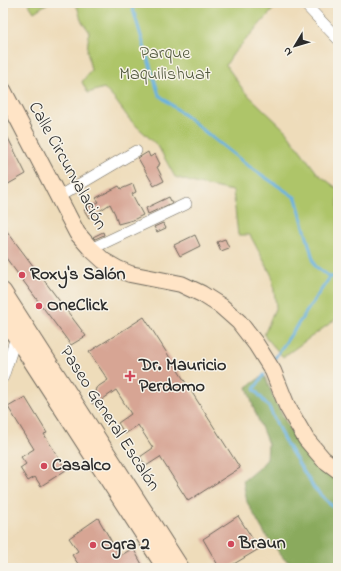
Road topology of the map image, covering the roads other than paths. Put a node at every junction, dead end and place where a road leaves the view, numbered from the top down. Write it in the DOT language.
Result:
graph roads {
  1 [pos="304,3"];
  2 [pos="338,39"];
  3 [pos="3,90"];
  4 [pos="136,152"];
  5 [pos="58,197"];
  6 [pos="186,204"];
  7 [pos="91,249"];
  8 [pos="3,291"];
  9 [pos="3,317"];
  10 [pos="16,337"];
  11 [pos="3,377"];
  12 [pos="338,470"];
  13 [pos="165,568"];
  14 [pos="181,568"];
  1 -- 2 [label="street"];
  3 -- 5 [label="main road, Calle Circunvalación"];
  4 -- 5 [label="street"];
  5 -- 7 [label="main road, Calle Circunvalación"];
  6 -- 7 [label="street"];
  7 -- 12 [label="main road, Calle Circunvalación"];
  8 -- 14 [label="main road, Paseo General Escalón"];
  9 -- 10 [label="main road, Paseo General Escalón"];
  10 -- 11 [label="street"];
  10 -- 13 [label="main road, Paseo General Escalón"];
}
